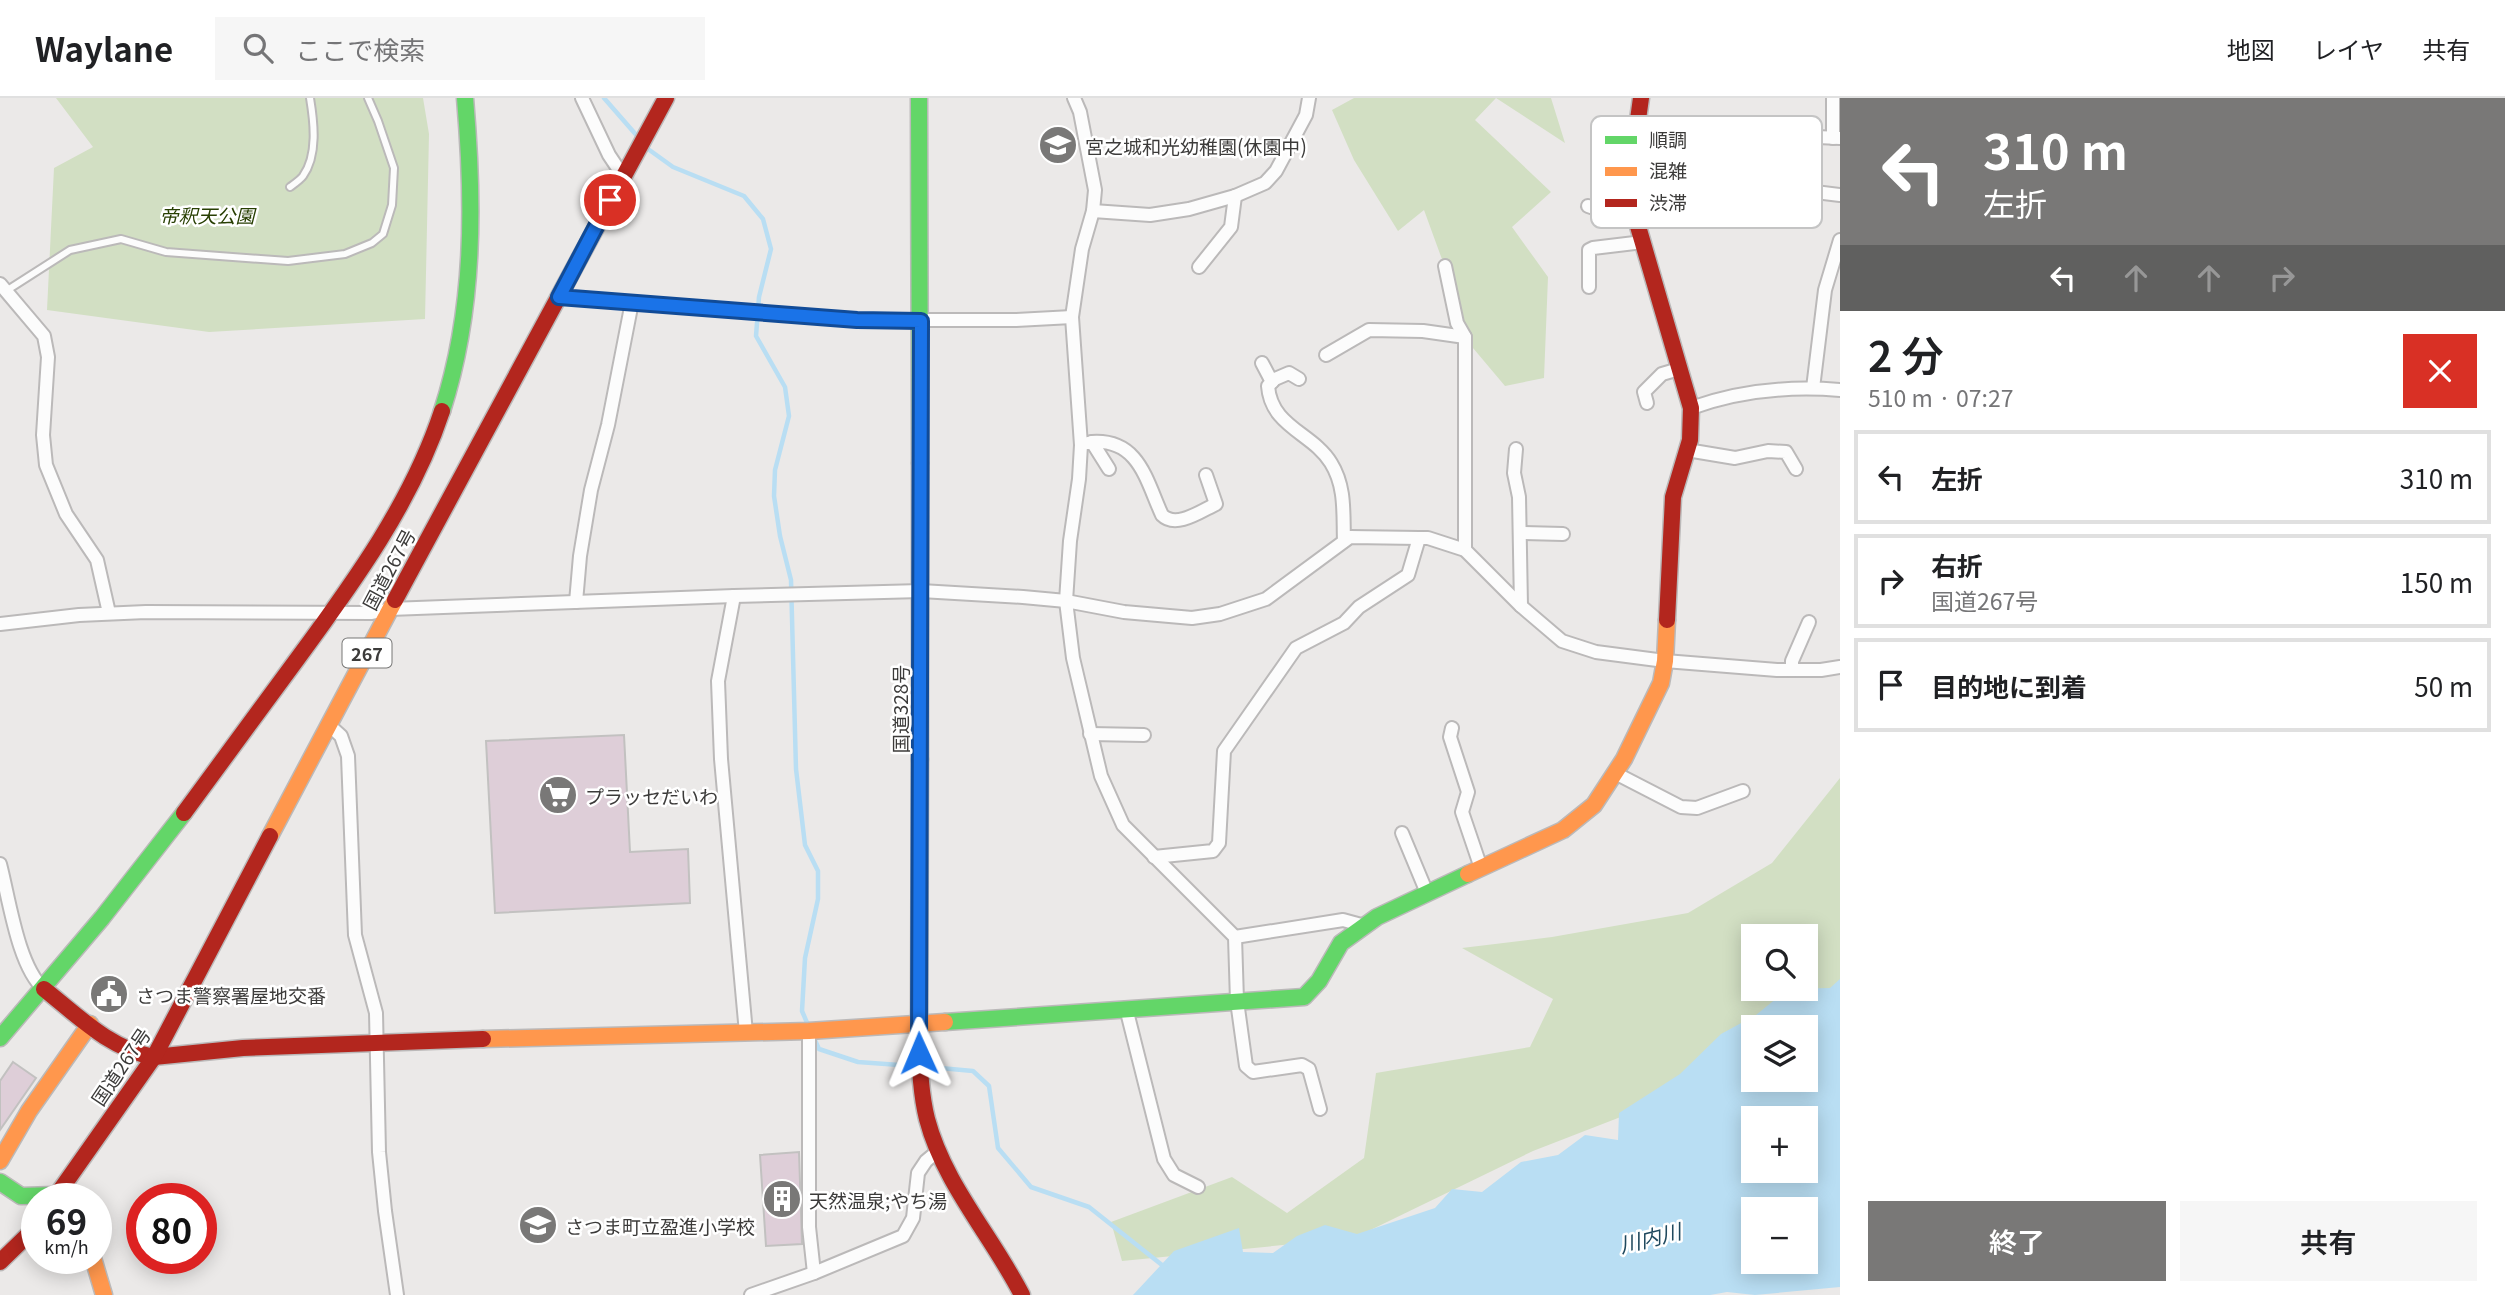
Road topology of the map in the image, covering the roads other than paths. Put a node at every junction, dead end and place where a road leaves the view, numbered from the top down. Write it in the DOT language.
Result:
graph roads {
  1 [pos="310,98"];
  2 [pos="368,98"];
  3 [pos="465,98"];
  4 [pos="582,98"];
  5 [pos="666,98"];
  6 [pos="919,98"];
  7 [pos="1074,98"];
  8 [pos="1309,98"];
  9 [pos="1641,98"];
  10 [pos="1833,98"];
  11 [pos="1639,116"];
  12 [pos="1837,138"];
  13 [pos="623,176"];
  14 [pos="290,187"];
  15 [pos="1822,193"];
  16 [pos="1840,195"];
  17 [pos="1235,196"];
  18 [pos="1588,206"];
  19 [pos="1591,207"];
  20 [pos="1093,211"];
  21 [pos="1639,228"];
  22 [pos="1840,240"];
  23 [pos="1643,242"];
  24 [pos="1445,266"];
  25 [pos="1199,267"];
  26 [pos="1589,287"];
  27 [pos="3,288"];
  28 [pos="559,297"];
  29 [pos="632,303"];
  30 [pos="1072,317"];
  31 [pos="921,321"];
  32 [pos="1465,337"];
  33 [pos="1326,355"];
  34 [pos="1262,363"];
  35 [pos="1679,369"];
  36 [pos="1299,379"];
  37 [pos="1272,382"];
  38 [pos="1812,388"];
  39 [pos="1840,390"];
  40 [pos="1647,402"];
  41 [pos="1691,408"];
  42 [pos="1086,443"];
  43 [pos="1516,449"];
  44 [pos="1687,450"];
  45 [pos="1109,469"];
  46 [pos="1796,470"];
  47 [pos="1206,475"];
  48 [pos="1520,533"];
  49 [pos="1563,534"];
  50 [pos="1419,538"];
  51 [pos="1344,541"];
  52 [pos="1465,550"];
  53 [pos="921,591"];
  54 [pos="734,596"];
  55 [pos="1066,601"];
  56 [pos="576,602"];
  57 [pos="1521,606"];
  58 [pos="390,609"];
  59 [pos="109,613"];
  60 [pos="331,614"];
  61 [pos="1809,622"];
  62 [pos="0,624"];
  63 [pos="1665,661"];
  64 [pos="1840,667"];
  65 [pos="1792,670"];
  66 [pos="330,726"];
  67 [pos="1452,728"];
  68 [pos="1090,734"];
  69 [pos="1144,735"];
  70 [pos="1615,773"];
  71 [pos="1742,791"];
  72 [pos="1402,832"];
  73 [pos="1154,857"];
  74 [pos="0,866"];
  75 [pos="1481,868"];
  76 [pos="1427,893"];
  77 [pos="1365,926"];
  78 [pos="1235,937"];
  79 [pos="44,989"];
  80 [pos="1237,1001"];
  81 [pos="1126,1008"];
  82 [pos="918,1022"];
  83 [pos="90,1024"];
  84 [pos="809,1031"];
  85 [pos="747,1033"];
  86 [pos="0,1038"];
  87 [pos="378,1041"];
  88 [pos="154,1057"];
  89 [pos="1320,1109"];
  90 [pos="938,1152"];
  91 [pos="0,1161"];
  92 [pos="0,1182"];
  93 [pos="68,1183"];
  94 [pos="1198,1186"];
  95 [pos="21,1196"];
  96 [pos="21,1242"];
  97 [pos="0,1262"];
  98 [pos="814,1273"];
  99 [pos="98,1274"];
  100 [pos="104,1295"];
  101 [pos="397,1295"];
  102 [pos="751,1295"];
  103 [pos="1022,1295"];
  1 -- 14 [label="lane"];
  2 -- 27 [label="lane"];
  3 -- 60 [label="main road"];
  4 -- 13 [label="street"];
  5 -- 13 [label="main road, 国道267号 / 267"];
  6 -- 31 [label="main road, 国道328号"];
  7 -- 20 [label="street"];
  8 -- 17 [label="street"];
  9 -- 11 [label="main road"];
  10 -- 12 [label="street"];
  13 -- 28 [label="main road, 国道267号 / 267"];
  15 -- 16 [label="street"];
  17 -- 20 [label="street"];
  17 -- 25 [label="street"];
  18 -- 19 [label="street"];
  20 -- 30 [label="street"];
  21 -- 23 [label="main road"];
  22 -- 38 [label="street"];
  23 -- 26 [label="street"];
  23 -- 35 [label="main road"];
  24 -- 32 [label="street"];
  27 -- 59 [label="street"];
  28 -- 29 [label="street"];
  28 -- 58 [label="main road, 国道267号 / 267"];
  29 -- 31 [label="street"];
  29 -- 56 [label="street"];
  30 -- 31 [label="street"];
  30 -- 42 [label="street"];
  31 -- 53 [label="main road, 国道328号"];
  32 -- 33 [label="street"];
  32 -- 52 [label="street"];
  34 -- 37 [label="street"];
  35 -- 40 [label="street"];
  35 -- 41 [label="main road"];
  36 -- 37 [label="street"];
  37 -- 51 [label="street"];
  38 -- 39 [label="street"];
  38 -- 41 [label="street"];
  41 -- 44 [label="main road"];
  42 -- 45 [label="street"];
  42 -- 47 [label="street"];
  42 -- 55 [label="street"];
  43 -- 48 [label="street"];
  44 -- 46 [label="street"];
  44 -- 63 [label="main road"];
  48 -- 49 [label="street"];
  48 -- 57 [label="street"];
  50 -- 51 [label="street"];
  50 -- 52 [label="street"];
  50 -- 73 [label="street"];
  51 -- 55 [label="street"];
  52 -- 57 [label="street"];
  53 -- 54 [label="street"];
  53 -- 55 [label="street"];
  53 -- 82 [label="main road, 国道328号"];
  54 -- 56 [label="street"];
  54 -- 85 [label="street"];
  55 -- 68 [label="street"];
  56 -- 58 [label="street"];
  57 -- 63 [label="street"];
  58 -- 60 [label="street"];
  58 -- 66 [label="main road, 国道267号 / 267"];
  59 -- 60 [label="street"];
  59 -- 62 [label="street"];
  60 -- 79 [label="main road"];
  61 -- 65 [label="street"];
  63 -- 65 [label="street"];
  63 -- 70 [label="main road"];
  64 -- 65 [label="street"];
  66 -- 87 [label="street"];
  66 -- 88 [label="main road, 国道267号 / 267"];
  67 -- 75 [label="street"];
  68 -- 69 [label="street"];
  68 -- 73 [label="street"];
  70 -- 71 [label="street"];
  70 -- 75 [label="main road"];
  72 -- 76 [label="street"];
  73 -- 78 [label="street"];
  74 -- 79 [label="street"];
  75 -- 76 [label="main road"];
  76 -- 77 [label="main road"];
  77 -- 78 [label="street"];
  77 -- 80 [label="main road"];
  78 -- 80 [label="street"];
  79 -- 83 [label="main road"];
  79 -- 86 [label="main road"];
  80 -- 81 [label="main road"];
  80 -- 89 [label="street"];
  81 -- 82 [label="main road"];
  81 -- 94 [label="street"];
  82 -- 84 [label="main road"];
  82 -- 90 [label="main road, 国道328号"];
  83 -- 88 [label="main road"];
  83 -- 91 [label="main road"];
  84 -- 85 [label="main road"];
  84 -- 98 [label="street"];
  85 -- 87 [label="main road"];
  87 -- 88 [label="main road"];
  87 -- 101 [label="street"];
  88 -- 93 [label="main road, 国道267号 / 267"];
  90 -- 98 [label="street"];
  90 -- 103 [label="main road, 国道328号"];
  92 -- 95 [label="main road"];
  96 -- 97 [label="main road"];
  98 -- 102 [label="street"];
  99 -- 100 [label="main road"];
}
